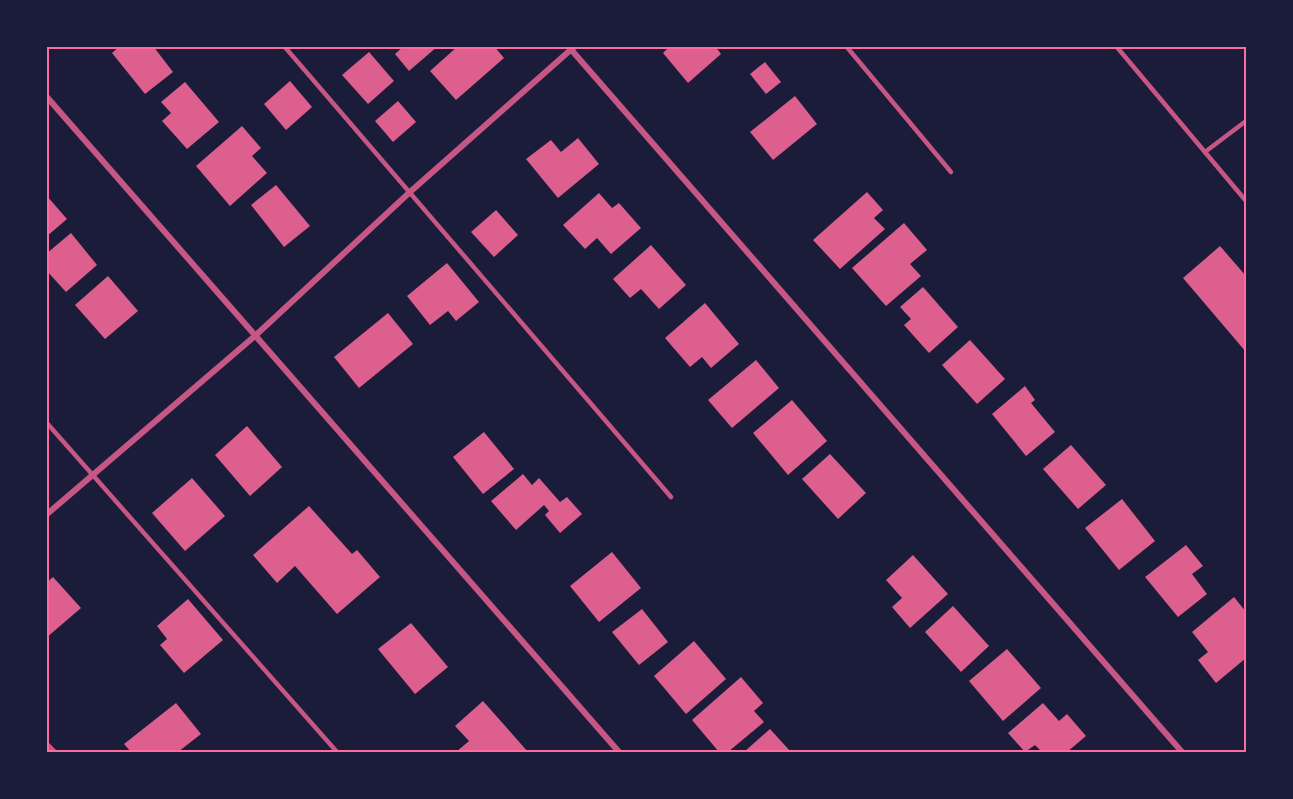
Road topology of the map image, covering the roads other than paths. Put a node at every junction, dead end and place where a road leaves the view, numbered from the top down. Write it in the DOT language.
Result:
graph roads {
  1 [pos="284,46"];
  2 [pos="846,46"];
  3 [pos="1116,46"];
  4 [pos="571,48"];
  5 [pos="46,96"];
  6 [pos="1246,121"];
  7 [pos="1205,152"];
  8 [pos="951,172"];
  9 [pos="410,192"];
  10 [pos="1246,201"];
  11 [pos="256,335"];
  12 [pos="46,422"];
  13 [pos="93,476"];
  14 [pos="671,497"];
  15 [pos="46,515"];
  16 [pos="46,744"];
  17 [pos="54,753"];
  18 [pos="337,753"];
  19 [pos="619,753"];
  20 [pos="1182,753"];
  1 -- 9 [label="lane"];
  2 -- 8 [label="lane"];
  3 -- 7 [label="lane"];
  4 -- 9 [label="street"];
  4 -- 20 [label="street"];
  5 -- 11 [label="street"];
  6 -- 7 [label="lane"];
  7 -- 10 [label="lane"];
  9 -- 11 [label="street"];
  9 -- 14 [label="lane"];
  11 -- 13 [label="street"];
  11 -- 19 [label="street"];
  12 -- 13 [label="lane"];
  13 -- 15 [label="street"];
  13 -- 18 [label="lane"];
  16 -- 17 [label="street"];
}
